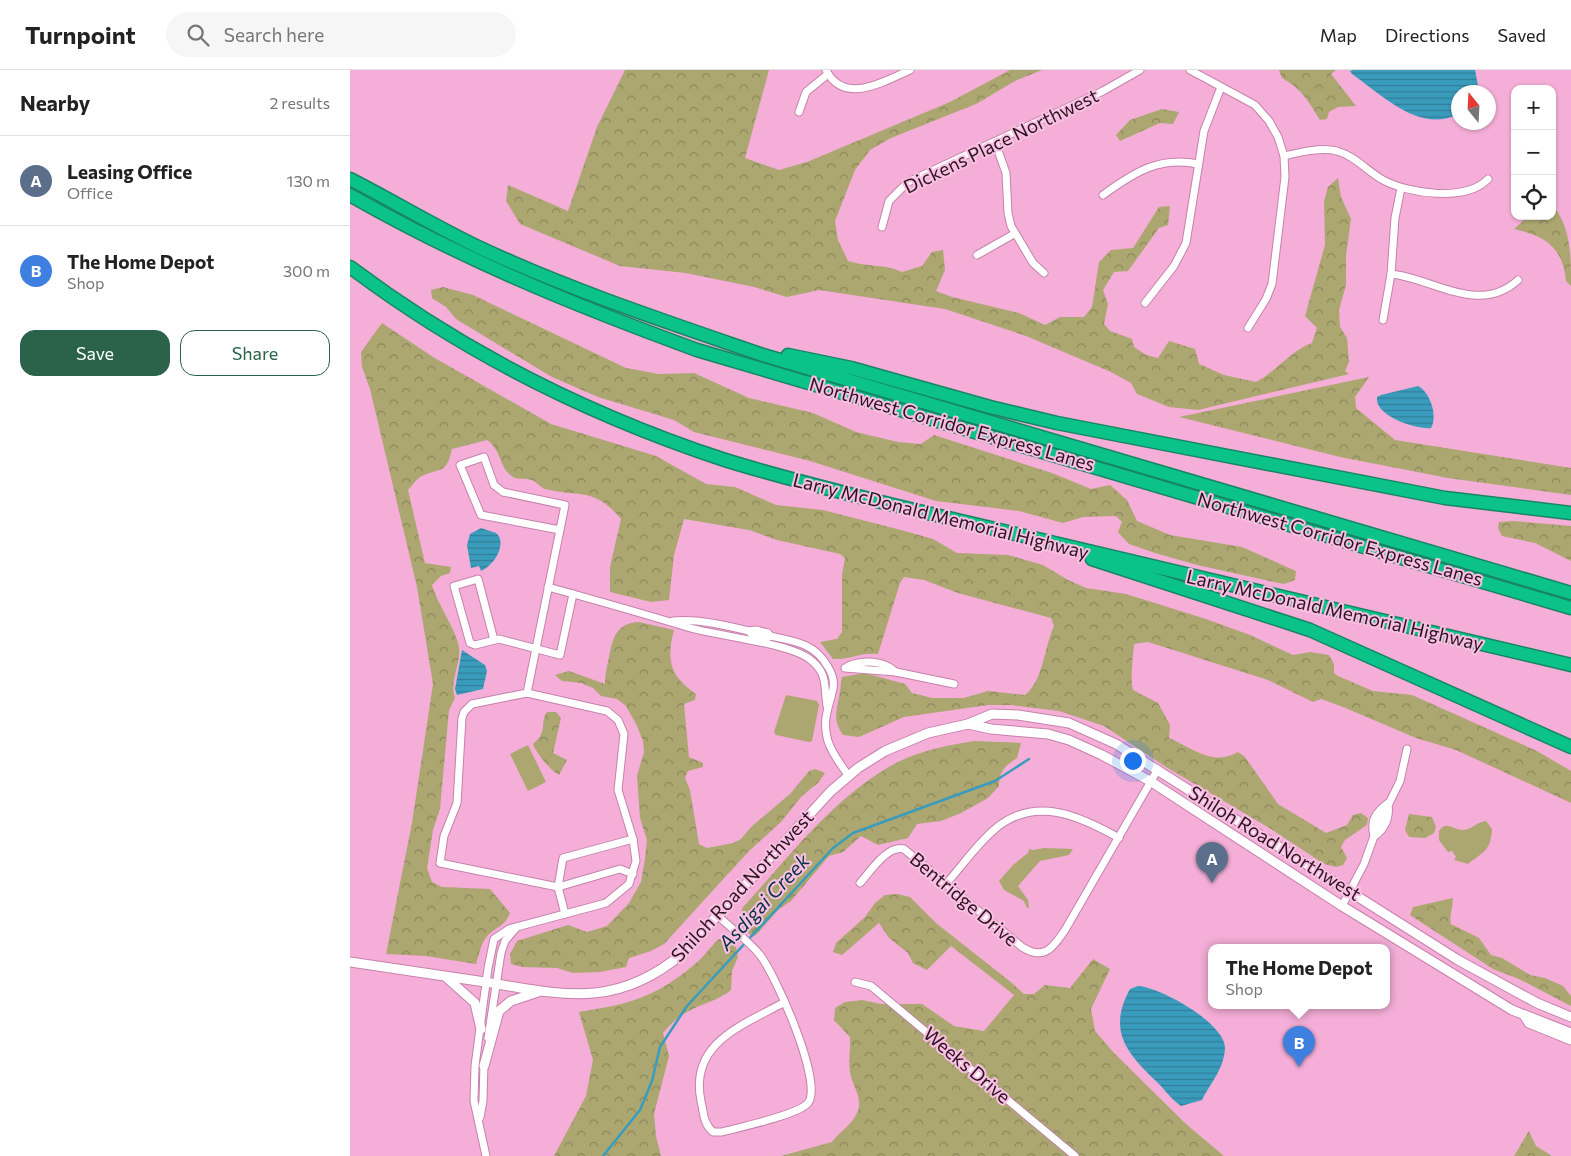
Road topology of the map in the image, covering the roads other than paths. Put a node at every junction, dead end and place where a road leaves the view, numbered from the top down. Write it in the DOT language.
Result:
graph roads {
  1 [pos="910,70"];
  2 [pos="1140,70"];
  3 [pos="1190,70"];
  4 [pos="827,72"];
  5 [pos="1221,87"];
  6 [pos="798,112"];
  7 [pos="995,142"];
  8 [pos="1284,156"];
  9 [pos="1198,164"];
  10 [pos="1488,178"];
  11 [pos="350,179"];
  12 [pos="1401,188"];
  13 [pos="350,195"];
  14 [pos="1103,195"];
  15 [pos="350,200"];
  16 [pos="882,227"];
  17 [pos="412,230"];
  18 [pos="1014,234"];
  19 [pos="977,255"];
  20 [pos="350,267"];
  21 [pos="1044,273"];
  22 [pos="1391,274"];
  23 [pos="1518,280"];
  24 [pos="1146,303"];
  25 [pos="1383,320"];
  26 [pos="1248,328"];
  27 [pos="748,350"];
  28 [pos="1571,513"];
  29 [pos="560,530"];
  30 [pos="1060,545"];
  31 [pos="548,587"];
  32 [pos="1571,593"];
  33 [pos="573,594"];
  34 [pos="1571,608"];
  35 [pos="673,621"];
  36 [pos="494,640"];
  37 [pos="534,649"];
  38 [pos="1571,665"];
  39 [pos="896,672"];
  40 [pos="954,684"];
  41 [pos="526,693"];
  42 [pos="827,706"];
  43 [pos="968,724"];
  44 [pos="1571,746"];
  45 [pos="1407,749"];
  46 [pos="1158,769"];
  47 [pos="848,775"];
  48 [pos="1150,782"];
  49 [pos="1388,803"];
  50 [pos="1374,836"];
  51 [pos="1119,838"];
  52 [pos="632,839"];
  53 [pos="633,874"];
  54 [pos="860,883"];
  55 [pos="946,884"];
  56 [pos="558,887"];
  57 [pos="1351,892"];
  58 [pos="1342,906"];
  59 [pos="565,914"];
  60 [pos="718,916"];
  61 [pos="516,928"];
  62 [pos="350,962"];
  63 [pos="445,976"];
  64 [pos="486,982"];
  65 [pos="855,982"];
  66 [pos="496,984"];
  67 [pos="541,992"];
  68 [pos="783,1003"];
  69 [pos="1524,1014"];
  70 [pos="1571,1017"];
  71 [pos="481,1029"];
  72 [pos="1571,1033"];
  73 [pos="1571,1040"];
  74 [pos="484,1066"];
  75 [pos="480,1117"];
  76 [pos="486,1156"];
  77 [pos="1075,1156"];
  1 -- 4 [label="street"];
  2 -- 7 [label="street, Dickens Place Northwest"];
  3 -- 5 [label="street"];
  4 -- 6 [label="street"];
  5 -- 8 [label="street"];
  5 -- 9 [label="street"];
  7 -- 16 [label="street, Dickens Place Northwest"];
  7 -- 18 [label="street"];
  8 -- 12 [label="street"];
  8 -- 26 [label="street"];
  9 -- 14 [label="street"];
  9 -- 24 [label="street"];
  10 -- 12 [label="street"];
  11 -- 27 [label="highway"];
  12 -- 22 [label="street"];
  13 -- 17 [label="highway, Northwest Corridor Express Lanes"];
  15 -- 17 [label="highway"];
  17 -- 34 [label="highway, Northwest Corridor Express Lanes"];
  18 -- 19 [label="street"];
  18 -- 21 [label="street"];
  20 -- 30 [label="highway, Larry McDonald Memorial Highway"];
  22 -- 23 [label="street"];
  22 -- 25 [label="street"];
  27 -- 28 [label="highway"];
  27 -- 32 [label="highway"];
  29 -- 29 [label="street"];
  29 -- 31 [label="street"];
  30 -- 38 [label="highway, Larry McDonald Memorial Highway"];
  30 -- 44 [label="highway"];
  31 -- 33 [label="street"];
  31 -- 37 [label="street"];
  33 -- 35 [label="street"];
  33 -- 37 [label="street"];
  35 -- 42 [label="street"];
  35 -- 42 [label="street"];
  36 -- 36 [label="street"];
  36 -- 37 [label="street"];
  37 -- 41 [label="street"];
  39 -- 39 [label="street"];
  39 -- 40 [label="street"];
  41 -- 52 [label="street"];
  41 -- 56 [label="street"];
  42 -- 47 [label="street"];
  43 -- 46 [label="street, Shiloh Road Northwest"];
  43 -- 47 [label="street, Shiloh Road Northwest"];
  43 -- 48 [label="street, Shiloh Road Northwest"];
  45 -- 49 [label="street"];
  46 -- 48 [label="street, Bentridge Drive"];
  46 -- 57 [label="street, Shiloh Road Northwest"];
  47 -- 60 [label="street, Shiloh Road Northwest"];
  48 -- 51 [label="street, Bentridge Drive"];
  48 -- 58 [label="street, Shiloh Road Northwest"];
  49 -- 50 [label="street"];
  49 -- 50 [label="street"];
  50 -- 57 [label="street"];
  51 -- 55 [label="street"];
  51 -- 55 [label="street, Bentridge Drive"];
  52 -- 53 [label="street"];
  52 -- 56 [label="street"];
  53 -- 56 [label="street"];
  53 -- 59 [label="street"];
  54 -- 55 [label="street, Bentridge Drive"];
  56 -- 59 [label="street"];
  57 -- 58 [label="street"];
  57 -- 70 [label="street, Shiloh Road Northwest"];
  58 -- 69 [label="street, Shiloh Road Northwest"];
  59 -- 61 [label="street"];
  60 -- 67 [label="street, Shiloh Road Northwest"];
  60 -- 68 [label="street"];
  61 -- 64 [label="street"];
  61 -- 66 [label="street"];
  62 -- 63 [label="street, Shiloh Road Northwest"];
  63 -- 64 [label="street, Shiloh Road Northwest"];
  63 -- 71 [label="street"];
  64 -- 66 [label="street, Shiloh Road Northwest"];
  64 -- 71 [label="street"];
  65 -- 77 [label="street, Weeks Drive"];
  66 -- 67 [label="street, Shiloh Road Northwest"];
  66 -- 74 [label="street"];
  67 -- 74 [label="street"];
  68 -- 68 [label="street"];
  69 -- 72 [label="street, Shiloh Road Northwest"];
  69 -- 73 [label="street"];
  71 -- 75 [label="street"];
  74 -- 75 [label="street"];
  75 -- 76 [label="street"];
}
